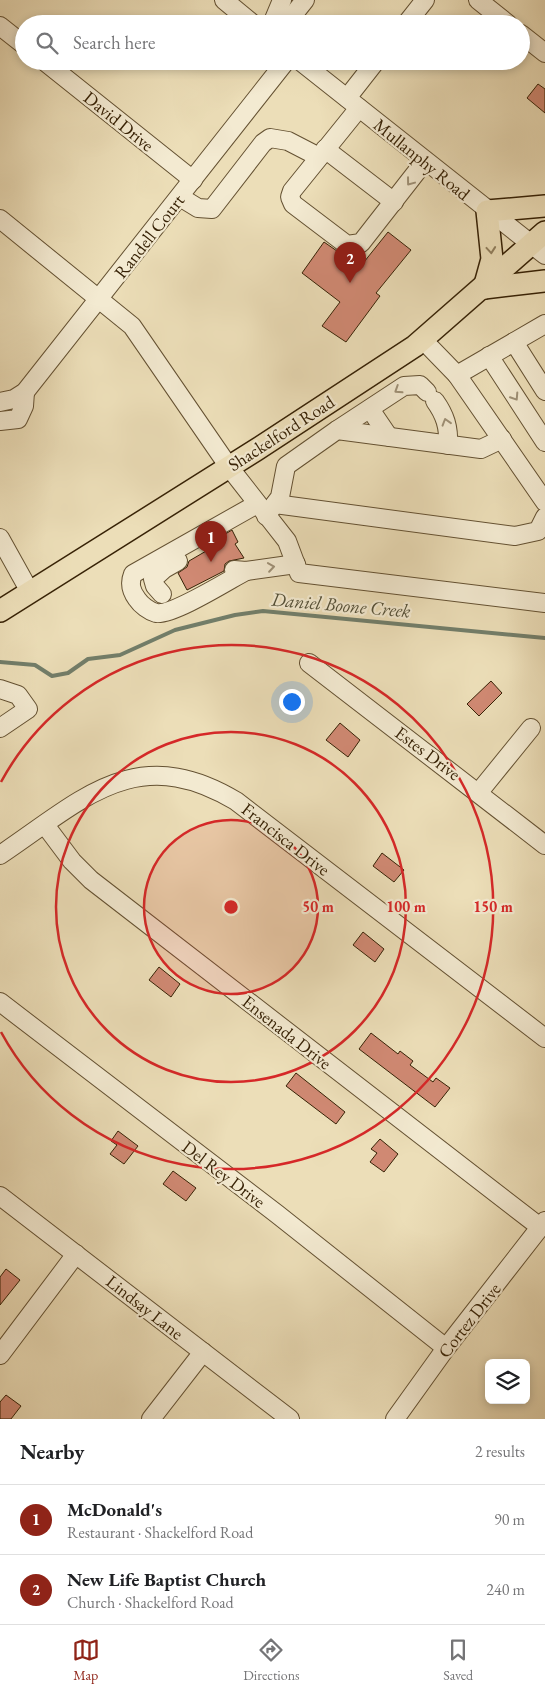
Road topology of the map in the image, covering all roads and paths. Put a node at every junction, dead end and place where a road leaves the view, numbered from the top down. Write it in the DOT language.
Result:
graph roads {
  1 [pos="224,0"];
  2 [pos="282,0"];
  3 [pos="305,0"];
  4 [pos="425,0"];
  5 [pos="478,0"];
  6 [pos="242,15"];
  7 [pos="276,15"];
  8 [pos="293,15"];
  9 [pos="413,15"];
  10 [pos="497,15"];
  11 [pos="0,26"];
  12 [pos="15,38"];
  13 [pos="530,41"];
  14 [pos="545,53"];
  15 [pos="55,70"];
  16 [pos="279,70"];
  17 [pos="311,70"];
  18 [pos="371,70"];
  19 [pos="353,103"];
  20 [pos="322,153"];
  21 [pos="425,161"];
  22 [pos="193,180"];
  23 [pos="180,197"];
  24 [pos="394,202"];
  25 [pos="545,206"];
  26 [pos="487,211"];
  27 [pos="0,219"];
  28 [pos="541,244"];
  29 [pos="545,281"];
  30 [pos="484,288"];
  31 [pos="101,299"];
  32 [pos="543,328"];
  33 [pos="423,340"];
  34 [pos="514,342"];
  35 [pos="488,356"];
  36 [pos="457,375"];
  37 [pos="545,391"];
  38 [pos="25,392"];
  39 [pos="2,402"];
  40 [pos="370,409"];
  41 [pos="0,421"];
  42 [pos="337,430"];
  43 [pos="389,437"];
  44 [pos="502,439"];
  45 [pos="545,442"];
  46 [pos="448,445"];
  47 [pos="229,467"];
  48 [pos="545,502"];
  49 [pos="266,508"];
  50 [pos="545,517"];
  51 [pos="0,538"];
  52 [pos="189,545"];
  53 [pos="296,564"];
  54 [pos="246,571"];
  55 [pos="30,592"];
  56 [pos="545,603"];
  57 [pos="0,611"];
  58 [pos="309,663"];
  59 [pos="0,689"];
  60 [pos="0,728"];
  61 [pos="531,728"];
  62 [pos="479,792"];
  63 [pos="45,825"];
  64 [pos="545,845"];
  65 [pos="0,855"];
  66 [pos="0,1002"];
  67 [pos="545,1038"];
  68 [pos="0,1196"];
  69 [pos="542,1224"];
  70 [pos="76,1254"];
  71 [pos="446,1348"];
  72 [pos="203,1352"];
  73 [pos="0,1355"];
  74 [pos="150,1419"];
  75 [pos="290,1419"];
  76 [pos="395,1419"];
  1 -- 6 [label="street"];
  2 -- 7 [label="street"];
  3 -- 8 [label="street"];
  4 -- 9 [label="street"];
  5 -- 10 [label="street"];
  11 -- 12 [label="street"];
  13 -- 14 [label="street"];
  15 -- 22 [label="street, David Drive"];
  16 -- 22 [label="street, Randell Court"];
  17 -- 19 [label="street, Mullanphy Road"];
  18 -- 19 [label="street"];
  19 -- 20 [label="street"];
  19 -- 21 [label="street, Mullanphy Road"];
  20 -- 23 [label="street"];
  20 -- 24 [label="street"];
  20 -- 24 [label="street"];
  21 -- 24 [label="street, one-way"];
  21 -- 26 [label="street, Mullanphy Road"];
  22 -- 23 [label="street, Randell Court"];
  23 -- 31 [label="street, Randell Court"];
  25 -- 26 [label="main road"];
  26 -- 28 [label="street, Mullanphy Road"];
  26 -- 30 [label="main road, one-way"];
  27 -- 31 [label="street"];
  28 -- 30 [label="main road, Shackelford Road"];
  29 -- 30 [label="main road"];
  30 -- 33 [label="main road, Shackelford Road"];
  31 -- 38 [label="street, Randell Court"];
  31 -- 47 [label="street"];
  32 -- 34 [label="street"];
  33 -- 36 [label="street"];
  33 -- 47 [label="main road, Shackelford Road"];
  34 -- 35 [label="street"];
  34 -- 37 [label="street"];
  35 -- 36 [label="street"];
  35 -- 45 [label="street, one-way"];
  36 -- 44 [label="street"];
  38 -- 39 [label="street, Randell Court"];
  38 -- 41 [label="street"];
  40 -- 42 [label="street"];
  40 -- 43 [label="street"];
  46 -- 40 [label="street, one-way"];
  42 -- 43 [label="street"];
  42 -- 49 [label="street"];
  43 -- 46 [label="street"];
  44 -- 46 [label="street"];
  44 -- 48 [label="street"];
  47 -- 49 [label="street"];
  47 -- 55 [label="main road, Shackelford Road"];
  49 -- 50 [label="street"];
  49 -- 52 [label="street"];
  49 -- 53 [label="street"];
  51 -- 55 [label="street"];
  52 -- 54 [label="street"];
  52 -- 54 [label="street"];
  54 -- 53 [label="street, one-way"];
  53 -- 56 [label="street"];
  55 -- 57 [label="main road, Shackelford Road"];
  58 -- 62 [label="street, Estes Drive"];
  59 -- 60 [label="street"];
  61 -- 62 [label="street"];
  62 -- 64 [label="street, Estes Drive"];
  63 -- 65 [label="street, Francisca Drive"];
  63 -- 67 [label="street, Francisca Drive"];
  63 -- 69 [label="street, Ensenada Drive"];
  66 -- 71 [label="street, Del Rey Drive"];
  68 -- 70 [label="street, Lindsay Lane"];
  69 -- 71 [label="street, Cortez Drive"];
  70 -- 72 [label="street, Lindsay Lane"];
  70 -- 73 [label="street"];
  71 -- 76 [label="street, Cortez Drive"];
  72 -- 74 [label="street"];
  72 -- 75 [label="street, Lindsay Lane"];
}
